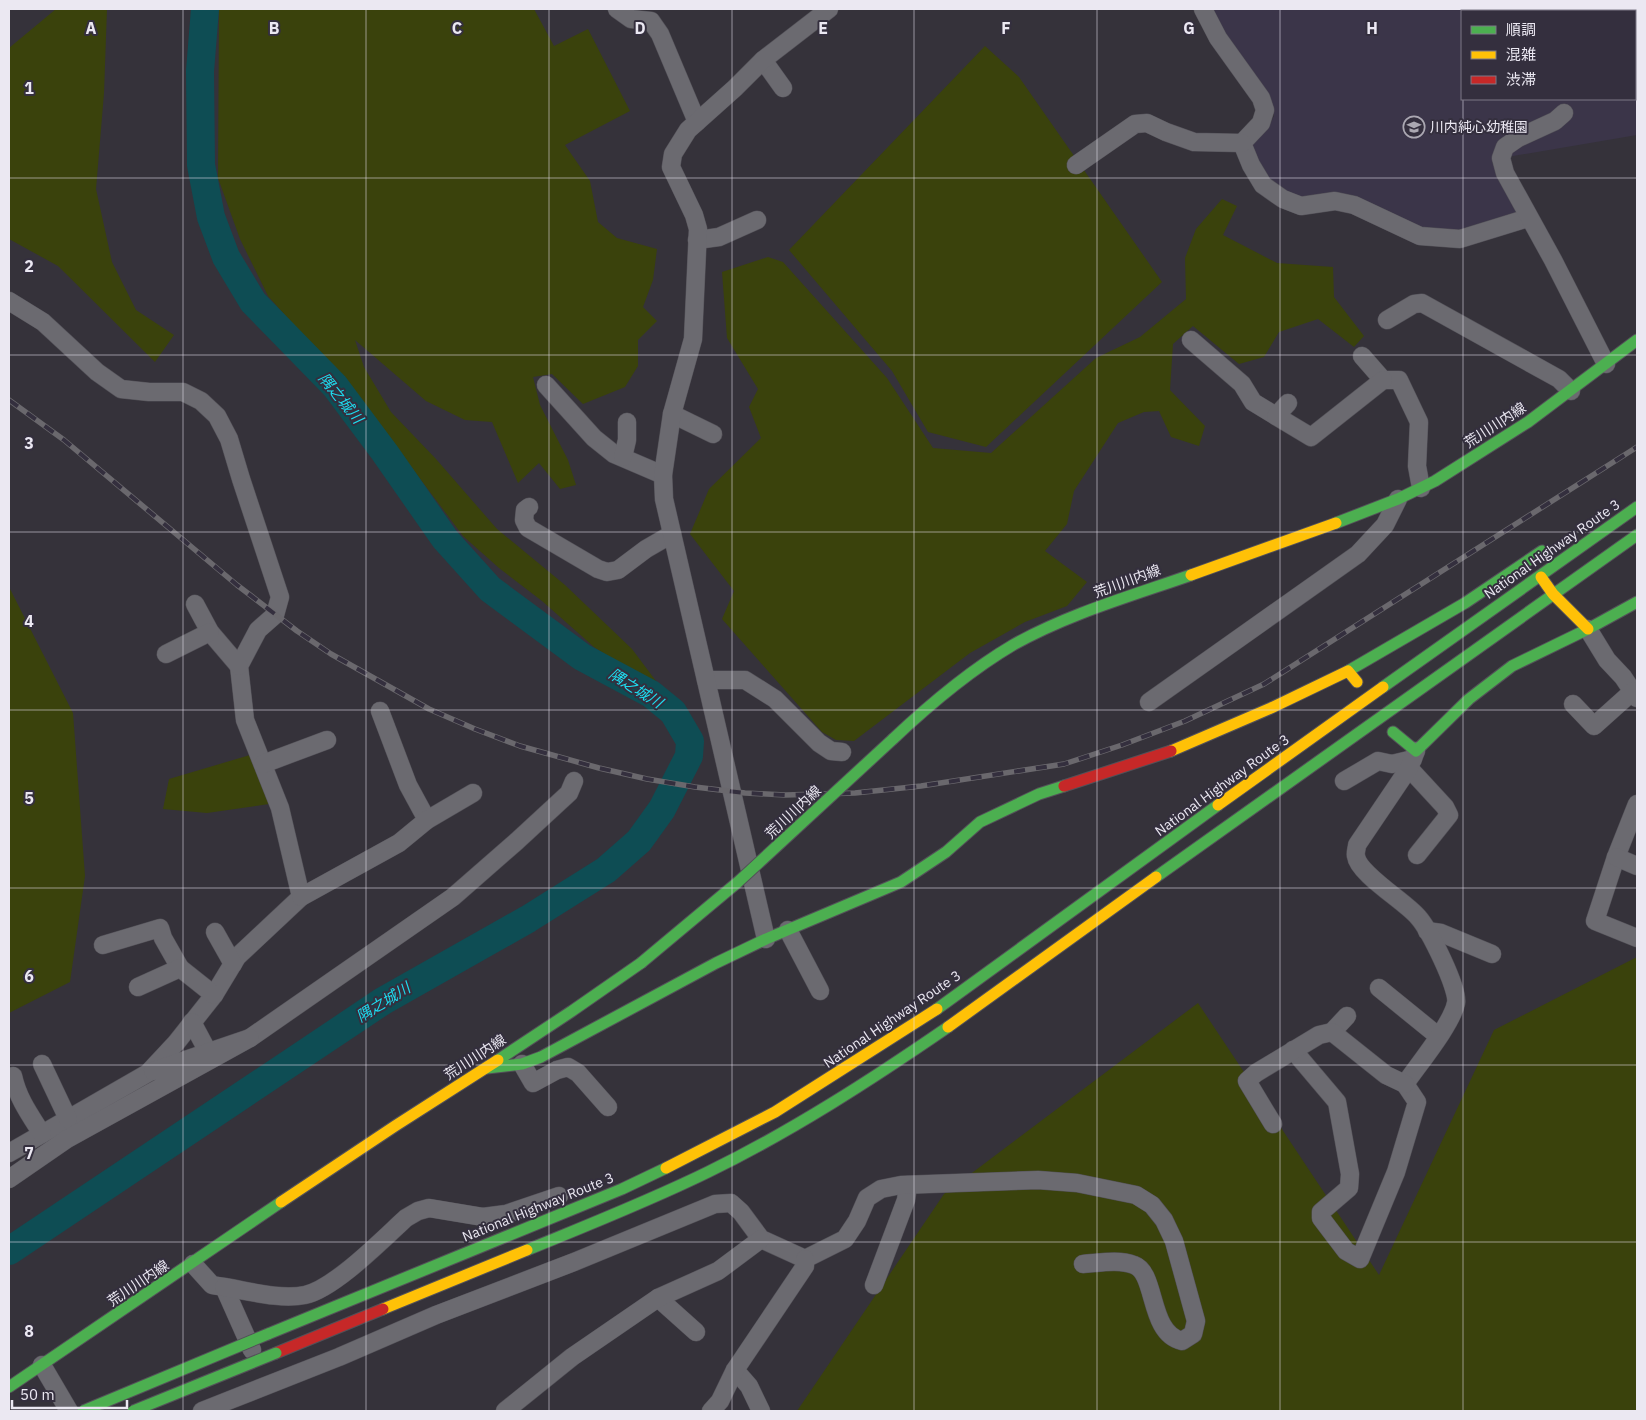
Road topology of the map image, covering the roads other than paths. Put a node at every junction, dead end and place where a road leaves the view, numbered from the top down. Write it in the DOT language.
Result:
graph roads {
  1 [pos="617,9"];
  2 [pos="829,9"];
  3 [pos="1203,9"];
  4 [pos="762,60"];
  5 [pos="783,88"];
  6 [pos="1564,113"];
  7 [pos="697,122"];
  8 [pos="1242,143"];
  9 [pos="1076,165"];
  10 [pos="1528,218"];
  11 [pos="757,220"];
  12 [pos="697,240"];
  13 [pos="9,301"];
  14 [pos="1386,320"];
  15 [pos="1191,340"];
  16 [pos="1637,340"];
  17 [pos="1362,356"];
  18 [pos="1606,364"];
  19 [pos="1383,380"];
  20 [pos="546,385"];
  21 [pos="1571,391"];
  22 [pos="1288,403"];
  23 [pos="672,414"];
  24 [pos="1276,416"];
  25 [pos="627,422"];
  26 [pos="713,434"];
  27 [pos="623,458"];
  28 [pos="663,476"];
  29 [pos="1421,488"];
  30 [pos="1398,499"];
  31 [pos="529,507"];
  32 [pos="1637,508"];
  33 [pos="672,534"];
  34 [pos="1637,535"];
  35 [pos="1551,545"];
  36 [pos="1539,575"];
  37 [pos="1553,594"];
  38 [pos="1637,602"];
  39 [pos="195,604"];
  40 [pos="1588,629"];
  41 [pos="210,632"];
  42 [pos="166,654"];
  43 [pos="239,666"];
  44 [pos="1348,671"];
  45 [pos="706,680"];
  46 [pos="1357,682"];
  47 [pos="1635,695"];
  48 [pos="1149,702"];
  49 [pos="1574,704"];
  50 [pos="380,711"];
  51 [pos="1393,732"];
  52 [pos="327,740"];
  53 [pos="842,752"];
  54 [pos="1413,759"];
  55 [pos="263,764"];
  56 [pos="574,781"];
  57 [pos="1344,781"];
  58 [pos="473,793"];
  59 [pos="1637,804"];
  60 [pos="427,820"];
  61 [pos="1417,855"];
  62 [pos="1616,857"];
  63 [pos="1637,866"];
  64 [pos="301,897"];
  65 [pos="788,930"];
  66 [pos="1428,931"];
  67 [pos="215,932"];
  68 [pos="1637,938"];
  69 [pos="766,939"];
  70 [pos="103,945"];
  71 [pos="1492,954"];
  72 [pos="233,964"];
  73 [pos="180,968"];
  74 [pos="138,987"];
  75 [pos="1379,988"];
  76 [pos="820,991"];
  77 [pos="214,994"];
  78 [pos="1346,1016"];
  79 [pos="192,1022"];
  80 [pos="1332,1032"];
  81 [pos="1438,1036"];
  82 [pos="250,1038"];
  83 [pos="1293,1050"];
  84 [pos="208,1052"];
  85 [pos="42,1064"];
  86 [pos="522,1064"];
  87 [pos="487,1068"];
  88 [pos="148,1073"];
  89 [pos="13,1076"];
  90 [pos="1405,1084"];
  91 [pos="608,1107"];
  92 [pos="68,1119"];
  93 [pos="1273,1124"];
  94 [pos="42,1134"];
  95 [pos="9,1153"];
  96 [pos="9,1178"];
  97 [pos="908,1185"];
  98 [pos="558,1196"];
  99 [pos="761,1239"];
  100 [pos="805,1259"];
  101 [pos="193,1264"];
  102 [pos="1083,1264"];
  103 [pos="874,1286"];
  104 [pos="224,1287"];
  105 [pos="658,1298"];
  106 [pos="696,1332"];
  107 [pos="37,1369"];
  108 [pos="735,1370"];
  109 [pos="268,1385"];
  110 [pos="9,1387"];
  111 [pos="69,1411"];
  112 [pos="82,1411"];
  113 [pos="133,1411"];
  114 [pos="202,1411"];
  115 [pos="505,1411"];
  116 [pos="711,1411"];
  117 [pos="760,1411"];
  1 -- 7 [label="street"];
  2 -- 4 [label="street"];
  3 -- 8 [label="street"];
  4 -- 5 [label="street"];
  4 -- 7 [label="street"];
  6 -- 10 [label="street"];
  7 -- 12 [label="street"];
  8 -- 9 [label="street"];
  8 -- 10 [label="street"];
  10 -- 18 [label="street"];
  11 -- 12 [label="street"];
  12 -- 23 [label="street"];
  13 -- 43 [label="street"];
  14 -- 21 [label="street"];
  15 -- 24 [label="street"];
  16 -- 18 [label="main road, 荒川川内線"];
  17 -- 19 [label="street"];
  18 -- 21 [label="main road, 荒川川内線"];
  19 -- 24 [label="street"];
  19 -- 29 [label="street"];
  20 -- 27 [label="street"];
  21 -- 29 [label="main road, 荒川川内線"];
  22 -- 24 [label="street"];
  23 -- 26 [label="street"];
  23 -- 28 [label="street"];
  25 -- 27 [label="street"];
  27 -- 28 [label="street"];
  28 -- 33 [label="street"];
  29 -- 30 [label="main road, 荒川川内線"];
  30 -- 48 [label="street"];
  30 -- 87 [label="main road, 荒川川内線, bridge"];
  31 -- 33 [label="street"];
  32 -- 36 [label="main road, National Highway Route 3"];
  33 -- 45 [label="street"];
  34 -- 37 [label="main road"];
  35 -- 44 [label="main road"];
  36 -- 37 [label="main road"];
  36 -- 112 [label="main road, National Highway Route 3, bridge"];
  37 -- 40 [label="main road"];
  37 -- 113 [label="main road, bridge"];
  38 -- 40 [label="main road"];
  39 -- 41 [label="street"];
  40 -- 47 [label="street"];
  40 -- 54 [label="main road"];
  41 -- 42 [label="street"];
  41 -- 43 [label="street"];
  43 -- 55 [label="street"];
  44 -- 46 [label="main road"];
  44 -- 65 [label="main road"];
  45 -- 53 [label="street"];
  45 -- 69 [label="street"];
  47 -- 49 [label="street"];
  50 -- 60 [label="street"];
  51 -- 54 [label="main road"];
  52 -- 55 [label="street"];
  54 -- 57 [label="street"];
  54 -- 61 [label="street"];
  54 -- 66 [label="street"];
  55 -- 64 [label="street"];
  56 -- 82 [label="street"];
  58 -- 60 [label="street"];
  59 -- 62 [label="street"];
  60 -- 64 [label="street"];
  62 -- 63 [label="street"];
  62 -- 68 [label="street"];
  64 -- 72 [label="street"];
  65 -- 69 [label="main road"];
  65 -- 76 [label="street"];
  66 -- 71 [label="street"];
  66 -- 81 [label="street"];
  67 -- 72 [label="street"];
  69 -- 86 [label="main road"];
  70 -- 73 [label="street"];
  72 -- 77 [label="street"];
  73 -- 74 [label="street"];
  73 -- 77 [label="street"];
  75 -- 81 [label="street"];
  77 -- 79 [label="street"];
  78 -- 80 [label="street"];
  79 -- 84 [label="street"];
  79 -- 88 [label="street"];
  80 -- 83 [label="street"];
  80 -- 90 [label="street"];
  81 -- 90 [label="street"];
  82 -- 84 [label="street"];
  82 -- 96 [label="street"];
  83 -- 90 [label="street"];
  83 -- 93 [label="street"];
  84 -- 88 [label="street"];
  85 -- 92 [label="street"];
  86 -- 87 [label="main road"];
  86 -- 91 [label="street"];
  87 -- 101 [label="main road, 荒川川内線"];
  88 -- 92 [label="street"];
  89 -- 94 [label="street"];
  92 -- 94 [label="street"];
  94 -- 95 [label="street"];
  97 -- 100 [label="street"];
  97 -- 102 [label="street"];
  97 -- 103 [label="street"];
  98 -- 104 [label="street"];
  99 -- 100 [label="street"];
  99 -- 105 [label="street"];
  99 -- 109 [label="street"];
  100 -- 108 [label="street"];
  101 -- 104 [label="street"];
  101 -- 107 [label="main road, 荒川川内線"];
  104 -- 109 [label="street"];
  105 -- 106 [label="street"];
  105 -- 115 [label="street"];
  107 -- 110 [label="main road, 荒川川内線"];
  107 -- 111 [label="street"];
  108 -- 116 [label="street"];
  108 -- 117 [label="street"];
  109 -- 114 [label="street"];
}
